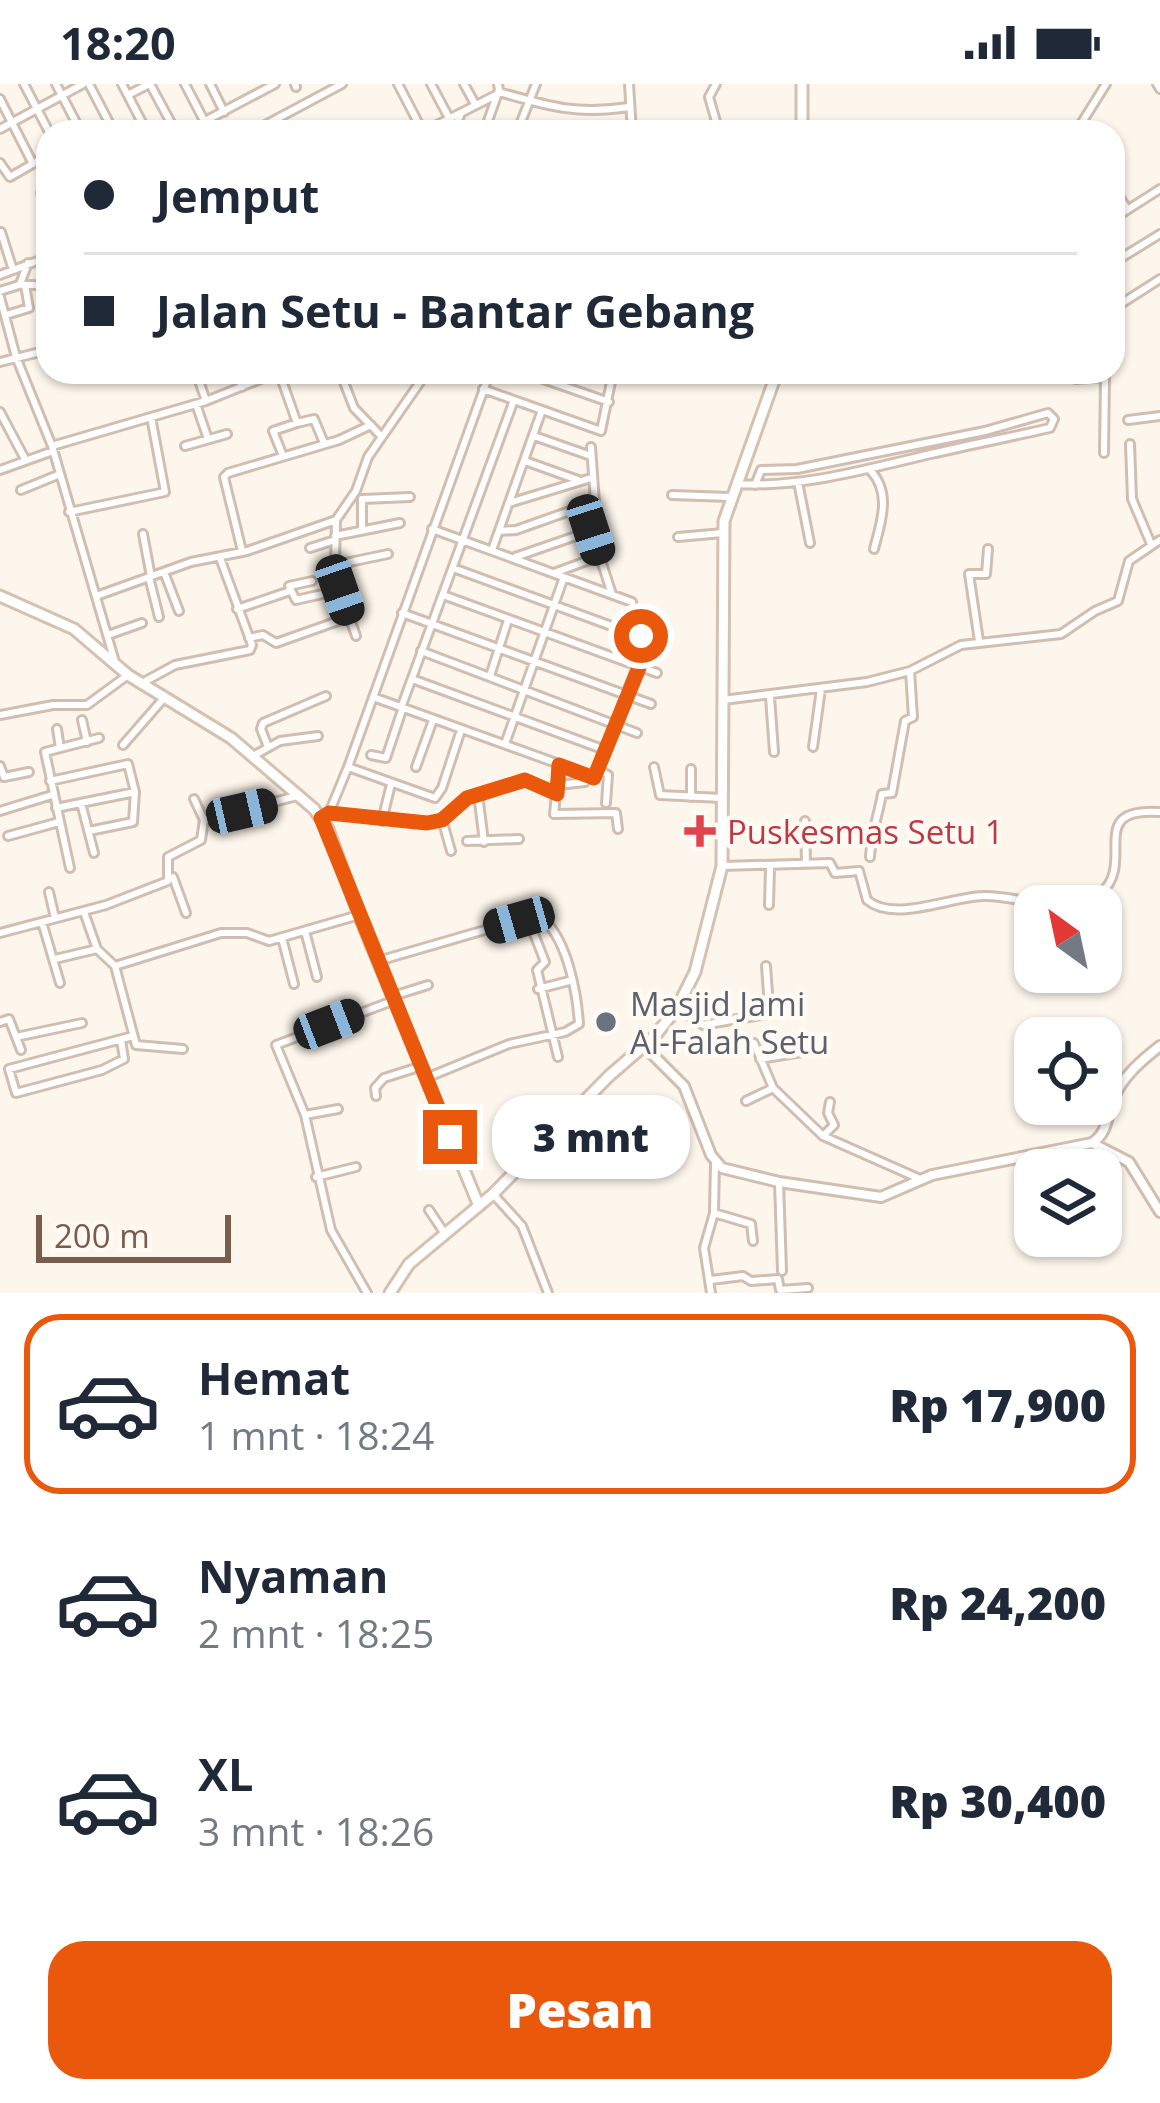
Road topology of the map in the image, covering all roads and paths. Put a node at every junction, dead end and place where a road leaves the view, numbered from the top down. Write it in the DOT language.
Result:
graph roads {
  1 [pos="24,84"];
  2 [pos="56,84"];
  3 [pos="86,84"];
  4 [pos="122,84"];
  5 [pos="150,84"];
  6 [pos="185,84"];
  7 [pos="212,84"];
  8 [pos="275,84"];
  9 [pos="342,84"];
  10 [pos="398,84"];
  11 [pos="431,84"];
  12 [pos="464,84"];
  13 [pos="536,84"];
  14 [pos="629,84"];
  15 [pos="716,84"];
  16 [pos="802,84"];
  17 [pos="1106,84"];
  18 [pos="330,87"];
  19 [pos="498,90"];
  20 [pos="62,95"];
  21 [pos="128,95"];
  22 [pos="0,100"];
  23 [pos="528,103"];
  24 [pos="475,104"];
  25 [pos="629,107"];
  26 [pos="37,109"];
  27 [pos="224,112"];
  28 [pos="461,112"];
  29 [pos="278,118"];
  30 [pos="449,118"];
  31 [pos="43,120"];
  32 [pos="75,120"];
  33 [pos="107,120"];
  34 [pos="141,120"];
  35 [pos="170,120"];
  36 [pos="204,120"];
  37 [pos="209,120"];
  38 [pos="274,120"];
  39 [pos="417,120"];
  40 [pos="445,120"];
  41 [pos="458,120"];
  42 [pos="488,120"];
  43 [pos="522,120"];
  44 [pos="631,120"];
  45 [pos="716,120"];
  46 [pos="802,120"];
  47 [pos="1084,120"];
  48 [pos="12,122"];
  49 [pos="0,128"];
  50 [pos="36,162"];
  51 [pos="0,164"];
  52 [pos="33,164"];
  53 [pos="1160,189"];
  54 [pos="1125,207"];
  55 [pos="1127,210"];
  56 [pos="2,232"];
  57 [pos="1160,234"];
  58 [pos="1125,256"];
  59 [pos="36,261"];
  60 [pos="28,263"];
  61 [pos="13,270"];
  62 [pos="0,275"];
  63 [pos="1160,279"];
  64 [pos="22,285"];
  65 [pos="36,285"];
  66 [pos="0,294"];
  67 [pos="1125,301"];
  68 [pos="3,311"];
  69 [pos="36,353"];
  70 [pos="16,357"];
  71 [pos="0,362"];
  72 [pos="198,384"];
  73 [pos="241,384"];
  74 [pos="249,384"];
  75 [pos="283,384"];
  76 [pos="345,384"];
  77 [pos="419,384"];
  78 [pos="486,384"];
  79 [pos="558,384"];
  80 [pos="611,384"];
  81 [pos="773,384"];
  82 [pos="1106,384"];
  83 [pos="242,387"];
  84 [pos="484,389"];
  85 [pos="514,400"];
  86 [pos="201,402"];
  87 [pos="610,402"];
  88 [pos="542,410"];
  89 [pos="0,412"];
  90 [pos="1160,416"];
  91 [pos="151,417"];
  92 [pos="1128,420"];
  93 [pos="296,423"];
  94 [pos="371,425"];
  95 [pos="227,434"];
  96 [pos="534,436"];
  97 [pos="382,437"];
  98 [pos="208,439"];
  99 [pos="933,439"];
  100 [pos="324,443"];
  101 [pos="1130,444"];
  102 [pos="185,446"];
  103 [pos="52,448"];
  104 [pos="1104,453"];
  105 [pos="927,455"];
  106 [pos="283,456"];
  107 [pos="25,459"];
  108 [pos="525,460"];
  109 [pos="1,468"];
  110 [pos="797,469"];
  111 [pos="870,470"];
  112 [pos="60,474"];
  113 [pos="587,480"];
  114 [pos="798,482"];
  115 [pos="735,483"];
  116 [pos="755,485"];
  117 [pos="21,490"];
  118 [pos="672,496"];
  119 [pos="410,497"];
  120 [pos="730,497"];
  121 [pos="509,503"];
  122 [pos="69,512"];
  123 [pos="336,520"];
  124 [pos="400,523"];
  125 [pos="602,527"];
  126 [pos="431,529"];
  127 [pos="362,530"];
  128 [pos="591,530"];
  129 [pos="500,531"];
  130 [pos="723,533"];
  131 [pos="143,534"];
  132 [pos="678,537"];
  133 [pos="335,538"];
  134 [pos="463,540"];
  135 [pos="1156,542"];
  136 [pos="810,543"];
  137 [pos="310,548"];
  138 [pos="874,549"];
  139 [pos="988,549"];
  140 [pos="492,550"];
  141 [pos="242,551"];
  142 [pos="388,554"];
  143 [pos="600,556"];
  144 [pos="514,557"];
  145 [pos="220,558"];
  146 [pos="335,566"];
  147 [pos="453,568"];
  148 [pos="164,572"];
  149 [pos="554,573"];
  150 [pos="150,577"];
  151 [pos="564,577"];
  152 [pos="312,581"];
  153 [pos="291,590"];
  154 [pos="340,590"];
  155 [pos="612,594"];
  156 [pos="99,595"];
  157 [pos="443,595"];
  158 [pos="0,596"];
  159 [pos="632,602"];
  160 [pos="554,605"];
  161 [pos="178,610"];
  162 [pos="237,610"];
  163 [pos="401,613"];
  164 [pos="159,616"];
  165 [pos="338,620"];
  166 [pos="508,620"];
  167 [pos="142,623"];
  168 [pos="432,623"];
  169 [pos="544,633"];
  170 [pos="108,634"];
  171 [pos="356,637"];
  172 [pos="249,638"];
  173 [pos="979,641"];
  174 [pos="499,648"];
  175 [pos="422,651"];
  176 [pos="534,660"];
  177 [pos="116,665"];
  178 [pos="638,666"];
  179 [pos="910,671"];
  180 [pos="657,673"];
  181 [pos="128,675"];
  182 [pos="490,676"];
  183 [pos="412,679"];
  184 [pos="141,683"];
  185 [pos="525,688"];
  186 [pos="821,689"];
  187 [pos="626,694"];
  188 [pos="166,696"];
  189 [pos="326,696"];
  190 [pos="373,697"];
  191 [pos="770,697"];
  192 [pos="723,700"];
  193 [pos="651,704"];
  194 [pos="402,708"];
  195 [pos="0,715"];
  196 [pos="515,716"];
  197 [pos="82,720"];
  198 [pos="433,720"];
  199 [pos="614,723"];
  200 [pos="57,729"];
  201 [pos="461,730"];
  202 [pos="637,733"];
  203 [pos="318,736"];
  204 [pos="100,738"];
  205 [pos="87,742"];
  206 [pos="505,744"];
  207 [pos="123,745"];
  208 [pos="268,747"];
  209 [pos="813,747"];
  210 [pos="60,748"];
  211 [pos="605,750"];
  212 [pos="774,752"];
  213 [pos="371,754"];
  214 [pos="253,756"];
  215 [pos="559,765"];
  216 [pos="0,766"];
  217 [pos="416,766"];
  218 [pos="348,767"];
  219 [pos="654,767"];
  220 [pos="691,769"];
  221 [pos="599,770"];
  222 [pos="29,772"];
  223 [pos="50,781"];
  224 [pos="585,782"];
  225 [pos="391,784"];
  226 [pos="557,789"];
  227 [pos="135,791"];
  228 [pos="478,794"];
  229 [pos="52,795"];
  230 [pos="300,795"];
  231 [pos="691,797"];
  232 [pos="722,798"];
  233 [pos="194,799"];
  234 [pos="81,803"];
  235 [pos="606,803"];
  236 [pos="56,808"];
  237 [pos="0,811"];
  238 [pos="1158,812"];
  239 [pos="325,816"];
  240 [pos="204,820"];
  241 [pos="442,820"];
  242 [pos="382,821"];
  243 [pos="805,821"];
  244 [pos="58,822"];
  245 [pos="1160,823"];
  246 [pos="618,829"];
  247 [pos="89,831"];
  248 [pos="8,836"];
  249 [pos="519,839"];
  250 [pos="467,841"];
  251 [pos="484,842"];
  252 [pos="451,851"];
  253 [pos="94,853"];
  254 [pos="870,857"];
  255 [pos="806,863"];
  256 [pos="722,866"];
  257 [pos="70,868"];
  258 [pos="770,868"];
  259 [pos="170,872"];
  260 [pos="49,892"];
  261 [pos="770,905"];
  262 [pos="84,912"];
  263 [pos="186,913"];
  264 [pos="358,915"];
  265 [pos="56,918"];
  266 [pos="526,918"];
  267 [pos="41,922"];
  268 [pos="305,931"];
  269 [pos="0,933"];
  270 [pos="283,938"];
  271 [pos="97,949"];
  272 [pos="55,959"];
  273 [pos="379,961"];
  274 [pos="115,965"];
  275 [pos="766,966"];
  276 [pos="317,977"];
  277 [pos="570,980"];
  278 [pos="60,983"];
  279 [pos="294,983"];
  280 [pos="428,985"];
  281 [pos="538,989"];
  282 [pos="394,998"];
  283 [pos="677,1008"];
  284 [pos="0,1022"];
  285 [pos="82,1024"];
  286 [pos="549,1034"];
  287 [pos="133,1036"];
  288 [pos="16,1037"];
  289 [pos="121,1040"];
  290 [pos="754,1043"];
  291 [pos="644,1046"];
  292 [pos="1160,1046"];
  293 [pos="183,1049"];
  294 [pos="21,1050"];
  295 [pos="808,1051"];
  296 [pos="558,1057"];
  297 [pos="760,1060"];
  298 [pos="422,1066"];
  299 [pos="426,1078"];
  300 [pos="773,1088"];
  301 [pos="376,1096"];
  302 [pos="746,1101"];
  303 [pos="830,1102"];
  304 [pos="338,1109"];
  305 [pos="305,1115"];
  306 [pos="824,1136"];
  307 [pos="1092,1143"];
  308 [pos="715,1162"];
  309 [pos="356,1167"];
  310 [pos="316,1177"];
  311 [pos="920,1179"];
  312 [pos="779,1182"];
  313 [pos="493,1194"];
  314 [pos="479,1206"];
  315 [pos="429,1210"];
  316 [pos="1160,1212"];
  317 [pos="714,1213"];
  318 [pos="445,1234"];
  319 [pos="753,1241"];
  320 [pos="782,1271"];
  321 [pos="711,1280"];
  322 [pos="808,1288"];
  323 [pos="368,1293"];
  324 [pos="390,1293"];
  325 [pos="548,1293"];
  326 [pos="711,1293"];
  1 -- 26 [label="street"];
  2 -- 20 [label="street"];
  3 -- 20 [label="street"];
  3 -- 33 [label="street"];
  4 -- 21 [label="street"];
  5 -- 21 [label="street"];
  5 -- 35 [label="street"];
  6 -- 36 [label="street"];
  7 -- 27 [label="street"];
  8 -- 27 [label="street"];
  9 -- 18 [label="street"];
  10 -- 39 [label="street"];
  11 -- 30 [label="street"];
  12 -- 24 [label="street"];
  13 -- 23 [label="street"];
  14 -- 25 [label="street"];
  15 -- 45 [label="street"];
  16 -- 46 [label="main road"];
  17 -- 47 [label="street"];
  18 -- 29 [label="street"];
  19 -- 23 [label="street"];
  19 -- 24 [label="street"];
  19 -- 42 [label="street"];
  20 -- 26 [label="street"];
  20 -- 32 [label="street"];
  21 -- 34 [label="street"];
  22 -- 48 [label="street"];
  23 -- 25 [label="street"];
  23 -- 43 [label="street"];
  24 -- 28 [label="street"];
  25 -- 44 [label="street"];
  26 -- 31 [label="street"];
  26 -- 48 [label="street"];
  27 -- 37 [label="street"];
  28 -- 30 [label="street"];
  28 -- 41 [label="street"];
  29 -- 38 [label="street"];
  30 -- 40 [label="street"];
  48 -- 49 [label="street"];
  48 -- 52 [label="street"];
  50 -- 52 [label="street"];
  51 -- 52 [label="street"];
  53 -- 55 [label="street"];
  54 -- 55 [label="street"];
  56 -- 61 [label="street"];
  57 -- 58 [label="street"];
  59 -- 60 [label="street"];
  60 -- 61 [label="street"];
  60 -- 64 [label="street"];
  61 -- 62 [label="street"];
  63 -- 67 [label="street"];
  64 -- 65 [label="street"];
  64 -- 66 [label="street"];
  64 -- 68 [label="street"];
  66 -- 68 [label="street"];
  68 -- 70 [label="street"];
  69 -- 70 [label="street"];
  70 -- 71 [label="street"];
  70 -- 103 [label="street"];
  72 -- 86 [label="street"];
  73 -- 83 [label="street"];
  74 -- 83 [label="street"];
  75 -- 93 [label="street"];
  76 -- 94 [label="street"];
  77 -- 97 [label="street"];
  78 -- 84 [label="street"];
  79 -- 87 [label="street"];
  80 -- 87 [label="street"];
  81 -- 115 [label="main road"];
  82 -- 104 [label="street"];
  83 -- 86 [label="street"];
  84 -- 85 [label="street"];
  84 -- 126 [label="street"];
  85 -- 88 [label="street"];
  85 -- 134 [label="street"];
  86 -- 91 [label="street"];
  86 -- 98 [label="street"];
  87 -- 88 [label="street"];
  88 -- 96 [label="street"];
  89 -- 107 [label="street"];
  90 -- 92 [label="street"];
  91 -- 103 [label="street"];
  91 -- 122 [label="street"];
  93 -- 100 [label="street"];
  93 -- 106 [label="street"];
  94 -- 97 [label="street"];
  94 -- 100 [label="street"];
  95 -- 98 [label="street"];
  96 -- 108 [label="street"];
  96 -- 113 [label="street"];
  97 -- 123 [label="street"];
  98 -- 102 [label="street"];
  99 -- 105 [label="street"];
  99 -- 105 [label="street"];
  99 -- 110 [label="street"];
  100 -- 106 [label="street"];
  101 -- 135 [label="street"];
  103 -- 107 [label="street"];
  103 -- 112 [label="street"];
  105 -- 111 [label="street"];
  106 -- 141 [label="street"];
  107 -- 109 [label="street"];
  108 -- 113 [label="street"];
  108 -- 121 [label="street"];
  110 -- 114 [label="street"];
  110 -- 116 [label="street"];
  111 -- 114 [label="street"];
  111 -- 138 [label="street"];
  112 -- 117 [label="street"];
  112 -- 122 [label="street"];
  113 -- 121 [label="street"];
  113 -- 129 [label="street"];
  114 -- 116 [label="street"];
  114 -- 136 [label="street"];
  115 -- 116 [label="street"];
  115 -- 120 [label="main road"];
  118 -- 120 [label="street"];
  119 -- 127 [label="street"];
  120 -- 130 [label="main road"];
  121 -- 129 [label="street"];
  122 -- 156 [label="street"];
  123 -- 133 [label="street"];
  123 -- 141 [label="street"];
  124 -- 127 [label="street"];
  125 -- 128 [label="street"];
  126 -- 134 [label="street"];
  126 -- 163 [label="street"];
  127 -- 133 [label="street"];
  128 -- 143 [label="street"];
  128 -- 144 [label="street"];
  129 -- 140 [label="street"];
  130 -- 132 [label="street"];
  130 -- 192 [label="main road"];
  131 -- 150 [label="street"];
  133 -- 137 [label="street"];
  133 -- 146 [label="street"];
  134 -- 140 [label="street"];
  134 -- 147 [label="street"];
  135 -- 173 [label="street"];
  139 -- 173 [label="street"];
  140 -- 144 [label="street"];
  141 -- 145 [label="street"];
  142 -- 146 [label="street"];
  143 -- 149 [label="street"];
  143 -- 155 [label="street"];
  144 -- 149 [label="street"];
  145 -- 148 [label="street"];
  145 -- 162 [label="street"];
  146 -- 154 [label="street"];
  147 -- 157 [label="street"];
  147 -- 160 [label="street"];
  148 -- 150 [label="street"];
  148 -- 161 [label="street"];
  149 -- 151 [label="street"];
  150 -- 156 [label="street"];
  150 -- 164 [label="street"];
  151 -- 155 [label="street"];
  151 -- 160 [label="street"];
  152 -- 153 [label="street"];
  153 -- 154 [label="street"];
  153 -- 162 [label="street"];
  154 -- 171 [label="street"];
  155 -- 159 [label="street"];
  156 -- 170 [label="street"];
  157 -- 166 [label="street"];
  157 -- 168 [label="street"];
  158 -- 177 [label="main road"];
  160 -- 169 [label="street"];
  160 -- 178 [label="street"];
  162 -- 172 [label="street"];
  163 -- 168 [label="street"];
  163 -- 190 [label="street"];
  165 -- 172 [label="street"];
  166 -- 169 [label="street"];
  166 -- 174 [label="street"];
  167 -- 170 [label="street"];
  168 -- 174 [label="street"];
  168 -- 175 [label="street"];
  169 -- 176 [label="street"];
  169 -- 178 [label="street"];
  170 -- 177 [label="street"];
  172 -- 184 [label="street"];
  173 -- 179 [label="street"];
  174 -- 176 [label="street"];
  174 -- 182 [label="street"];
  175 -- 182 [label="street"];
  175 -- 183 [label="street"];
  176 -- 185 [label="street"];
  176 -- 187 [label="street"];
  177 -- 181 [label="main road"];
  178 -- 180 [label="street"];
  178 -- 187 [label="street"];
  179 -- 186 [label="street"];
  179 -- 254 [label="street"];
  181 -- 184 [label="main road"];
  181 -- 195 [label="street"];
  182 -- 185 [label="street"];
  183 -- 194 [label="street"];
  183 -- 196 [label="street"];
  184 -- 188 [label="main road"];
  185 -- 196 [label="street"];
  185 -- 199 [label="street"];
  186 -- 191 [label="street"];
  186 -- 209 [label="street"];
  187 -- 193 [label="street"];
  187 -- 199 [label="street"];
  188 -- 207 [label="street"];
  188 -- 214 [label="main road"];
  189 -- 208 [label="street"];
  190 -- 194 [label="street"];
  190 -- 218 [label="street"];
  191 -- 192 [label="street"];
  191 -- 212 [label="street"];
  192 -- 232 [label="main road"];
  194 -- 198 [label="street"];
  194 -- 213 [label="street"];
  196 -- 206 [label="street"];
  196 -- 211 [label="street"];
  197 -- 205 [label="street"];
  198 -- 201 [label="street"];
  198 -- 217 [label="street"];
  199 -- 202 [label="street"];
  199 -- 211 [label="street"];
  200 -- 210 [label="street"];
  201 -- 206 [label="street"];
  201 -- 225 [label="street"];
  203 -- 208 [label="street"];
  204 -- 205 [label="street"];
  205 -- 210 [label="street"];
  206 -- 215 [label="street"];
  208 -- 214 [label="street"];
  210 -- 223 [label="street"];
  211 -- 221 [label="street"];
  214 -- 230 [label="main road"];
  215 -- 221 [label="street"];
  215 -- 226 [label="street"];
  216 -- 222 [label="street"];
  218 -- 225 [label="street"];
  218 -- 239 [label="street"];
  219 -- 231 [label="street"];
  220 -- 231 [label="street"];
  221 -- 235 [label="street"];
  223 -- 227 [label="street"];
  223 -- 229 [label="street"];
  224 -- 226 [label="street"];
  225 -- 242 [label="street"];
  226 -- 228 [label="street"];
  226 -- 246 [label="street"];
  227 -- 234 [label="street"];
  227 -- 247 [label="street"];
  228 -- 241 [label="street"];
  228 -- 251 [label="street"];
  229 -- 236 [label="street"];
  229 -- 237 [label="street"];
  230 -- 239 [label="main road"];
  230 -- 240 [label="street"];
  231 -- 232 [label="street"];
  232 -- 256 [label="main road"];
  233 -- 240 [label="street"];
  234 -- 236 [label="street"];
  234 -- 247 [label="street"];
  236 -- 244 [label="street"];
  238 -- 245 [label="street"];
  238 -- 255 [label="street"];
  239 -- 242 [label="street"];
  239 -- 264 [label="main road"];
  240 -- 259 [label="street"];
  241 -- 242 [label="street"];
  241 -- 252 [label="street"];
  243 -- 255 [label="street"];
  244 -- 248 [label="street"];
  244 -- 257 [label="street"];
  247 -- 253 [label="street"];
  249 -- 251 [label="street"];
  250 -- 251 [label="street"];
  255 -- 258 [label="street"];
  256 -- 258 [label="street"];
  256 -- 283 [label="main road"];
  258 -- 261 [label="street"];
  259 -- 262 [label="street"];
  259 -- 263 [label="street"];
  260 -- 265 [label="street"];
  262 -- 265 [label="street"];
  262 -- 271 [label="street"];
  264 -- 268 [label="street"];
  264 -- 273 [label="main road"];
  265 -- 267 [label="street"];
  266 -- 273 [label="street"];
  266 -- 277 [label="street"];
  266 -- 281 [label="street"];
  267 -- 269 [label="street"];
  267 -- 272 [label="street"];
  268 -- 270 [label="street"];
  268 -- 276 [label="street"];
  270 -- 274 [label="street"];
  270 -- 279 [label="street"];
  271 -- 272 [label="street"];
  271 -- 274 [label="street"];
  272 -- 278 [label="street"];
  273 -- 282 [label="main road"];
  274 -- 287 [label="street"];
  275 -- 283 [label="street"];
  277 -- 281 [label="street"];
  277 -- 286 [label="street"];
  280 -- 282 [label="street"];
  281 -- 286 [label="street"];
  282 -- 298 [label="main road"];
  282 -- 305 [label="street"];
  283 -- 291 [label="main road"];
  284 -- 288 [label="street"];
  285 -- 288 [label="street"];
  286 -- 296 [label="street"];
  286 -- 299 [label="street"];
  287 -- 289 [label="street"];
  287 -- 293 [label="street"];
  288 -- 294 [label="street"];
  289 -- 289 [label="street"];
  290 -- 297 [label="street"];
  291 -- 308 [label="street"];
  291 -- 313 [label="main road"];
  292 -- 307 [label="street"];
  295 -- 297 [label="street"];
  297 -- 300 [label="street"];
  298 -- 299 [label="main road"];
  298 -- 301 [label="street"];
  299 -- 314 [label="main road"];
  300 -- 302 [label="street"];
  300 -- 306 [label="street"];
  303 -- 306 [label="street"];
  304 -- 305 [label="street"];
  305 -- 310 [label="street"];
  306 -- 311 [label="street"];
  307 -- 311 [label="street"];
  307 -- 316 [label="street"];
  308 -- 312 [label="street"];
  308 -- 317 [label="street"];
  309 -- 310 [label="street"];
  310 -- 323 [label="street"];
  311 -- 312 [label="street"];
  312 -- 320 [label="street"];
  313 -- 314 [label="main road"];
  313 -- 325 [label="street"];
  314 -- 318 [label="main road"];
  315 -- 318 [label="street"];
  317 -- 319 [label="street"];
  317 -- 321 [label="street"];
  318 -- 324 [label="main road"];
  321 -- 322 [label="street"];
  321 -- 326 [label="street"];
}
